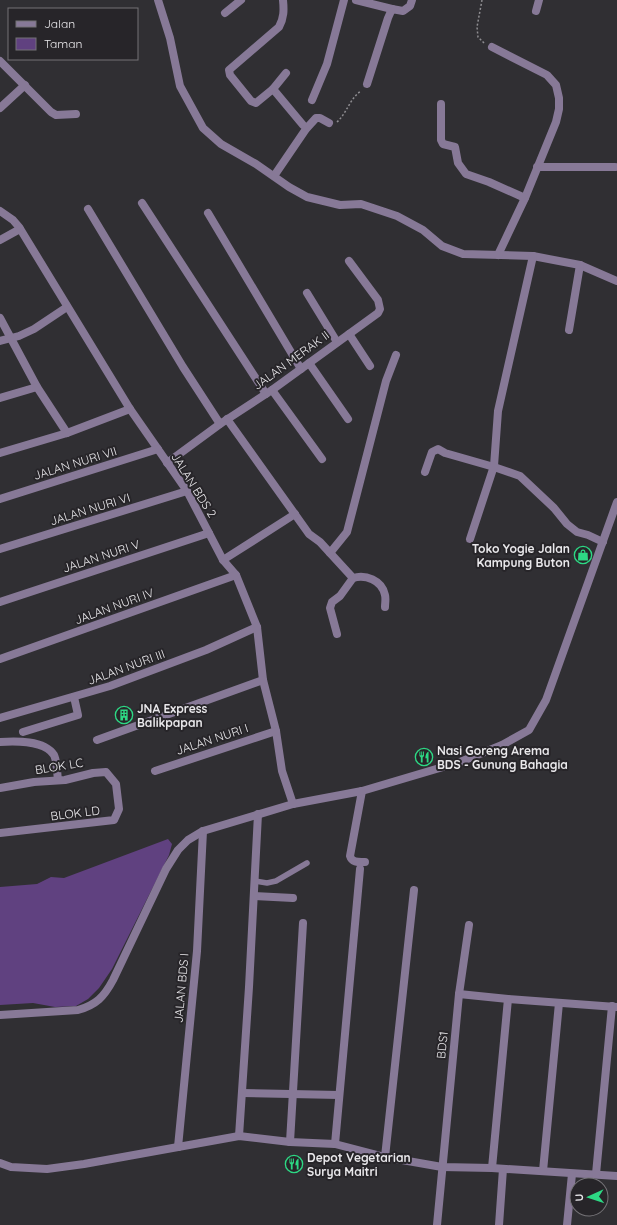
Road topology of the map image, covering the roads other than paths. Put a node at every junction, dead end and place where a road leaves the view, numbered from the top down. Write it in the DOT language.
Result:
graph roads {
  1 [pos="158,0"];
  2 [pos="241,0"];
  3 [pos="283,0"];
  4 [pos="344,0"];
  5 [pos="356,0"];
  6 [pos="412,0"];
  7 [pos="539,0"];
  8 [pos="392,9"];
  9 [pos="536,11"];
  10 [pos="225,13"];
  11 [pos="492,47"];
  12 [pos="0,61"];
  13 [pos="286,72"];
  14 [pos="368,84"];
  15 [pos="25,85"];
  16 [pos="273,89"];
  17 [pos="312,100"];
  18 [pos="441,104"];
  19 [pos="0,108"];
  20 [pos="76,114"];
  21 [pos="329,123"];
  22 [pos="303,125"];
  23 [pos="537,167"];
  24 [pos="615,167"];
  25 [pos="274,176"];
  26 [pos="525,198"];
  27 [pos="142,204"];
  28 [pos="88,209"];
  29 [pos="0,211"];
  30 [pos="208,213"];
  31 [pos="20,228"];
  32 [pos="0,240"];
  33 [pos="498,255"];
  34 [pos="533,256"];
  35 [pos="349,261"];
  36 [pos="580,265"];
  37 [pos="617,281"];
  38 [pos="307,293"];
  39 [pos="67,308"];
  40 [pos="0,318"];
  41 [pos="570,330"];
  42 [pos="349,334"];
  43 [pos="10,338"];
  44 [pos="0,341"];
  45 [pos="337,342"];
  46 [pos="396,355"];
  47 [pos="309,363"];
  48 [pos="370,366"];
  49 [pos="301,369"];
  50 [pos="37,387"];
  51 [pos="269,392"];
  52 [pos="0,398"];
  53 [pos="130,409"];
  54 [pos="348,419"];
  55 [pos="223,422"];
  56 [pos="67,433"];
  57 [pos="158,449"];
  58 [pos="0,453"];
  59 [pos="322,458"];
  60 [pos="167,463"];
  61 [pos="494,466"];
  62 [pos="425,472"];
  63 [pos="187,491"];
  64 [pos="0,499"];
  65 [pos="617,502"];
  66 [pos="295,514"];
  67 [pos="209,533"];
  68 [pos="470,539"];
  69 [pos="603,542"];
  70 [pos="0,549"];
  71 [pos="330,553"];
  72 [pos="223,560"];
  73 [pos="236,575"];
  74 [pos="353,578"];
  75 [pos="0,602"];
  76 [pos="385,607"];
  77 [pos="257,626"];
  78 [pos="337,634"];
  79 [pos="0,659"];
  80 [pos="263,680"];
  81 [pos="74,697"];
  82 [pos="0,718"];
  83 [pos="276,731"];
  84 [pos="23,732"];
  85 [pos="97,740"];
  86 [pos="0,742"];
  87 [pos="155,771"];
  88 [pos="58,780"];
  89 [pos="116,784"];
  90 [pos="0,788"];
  91 [pos="362,791"];
  92 [pos="293,804"];
  93 [pos="258,814"];
  94 [pos="203,831"];
  95 [pos="0,833"];
  96 [pos="365,862"];
  97 [pos="307,863"];
  98 [pos="360,869"];
  99 [pos="255,881"];
  100 [pos="414,890"];
  101 [pos="254,896"];
  102 [pos="293,898"];
  103 [pos="303,923"];
  104 [pos="469,925"];
  105 [pos="459,994"];
  106 [pos="508,999"];
  107 [pos="560,1003"];
  108 [pos="614,1006"];
  109 [pos="0,1016"];
  110 [pos="242,1093"];
  111 [pos="292,1093"];
  112 [pos="339,1095"];
  113 [pos="239,1136"];
  114 [pos="290,1142"];
  115 [pos="335,1144"];
  116 [pos="178,1147"];
  117 [pos="385,1156"];
  118 [pos="0,1163"];
  119 [pos="442,1167"];
  120 [pos="492,1168"];
  121 [pos="503,1169"];
  122 [pos="543,1171"];
  123 [pos="572,1174"];
  124 [pos="596,1174"];
  125 [pos="617,1176"];
  126 [pos="437,1225"];
  127 [pos="499,1225"];
  128 [pos="567,1225"];
  1 -- 25 [label="street"];
  2 -- 10 [label="street"];
  3 -- 16 [label="street"];
  4 -- 17 [label="street"];
  5 -- 8 [label="street"];
  6 -- 8 [label="street"];
  7 -- 9 [label="street"];
  8 -- 14 [label="street"];
  11 -- 23 [label="street"];
  12 -- 15 [label="street"];
  13 -- 16 [label="street"];
  15 -- 19 [label="street"];
  15 -- 20 [label="street"];
  16 -- 22 [label="street"];
  18 -- 26 [label="street"];
  21 -- 25 [label="street"];
  23 -- 24 [label="street"];
  23 -- 26 [label="street"];
  25 -- 33 [label="street"];
  26 -- 33 [label="street"];
  27 -- 51 [label="street"];
  28 -- 55 [label="street"];
  29 -- 31 [label="street, JALAN BDS 2"];
  30 -- 49 [label="street"];
  31 -- 32 [label="street"];
  31 -- 39 [label="street, JALAN BDS 2"];
  33 -- 34 [label="street"];
  34 -- 36 [label="street"];
  34 -- 61 [label="street"];
  35 -- 42 [label="street, JALAN MERAK II"];
  36 -- 37 [label="street"];
  36 -- 41 [label="street"];
  38 -- 45 [label="street"];
  39 -- 43 [label="street"];
  39 -- 53 [label="street, JALAN BDS 2"];
  40 -- 43 [label="street"];
  42 -- 45 [label="street, JALAN MERAK II"];
  42 -- 48 [label="street"];
  43 -- 44 [label="street"];
  43 -- 50 [label="street"];
  45 -- 47 [label="street, JALAN MERAK II"];
  46 -- 71 [label="street"];
  47 -- 49 [label="street, JALAN MERAK II"];
  47 -- 54 [label="street"];
  49 -- 51 [label="street, JALAN MERAK II"];
  50 -- 52 [label="street"];
  50 -- 56 [label="street"];
  51 -- 55 [label="street, JALAN MERAK II"];
  51 -- 59 [label="street"];
  53 -- 56 [label="street"];
  53 -- 57 [label="street, JALAN BDS 2"];
  55 -- 60 [label="street, JALAN MERAK II"];
  55 -- 66 [label="street"];
  56 -- 58 [label="street"];
  57 -- 60 [label="street, JALAN BDS 2"];
  57 -- 64 [label="street, JALAN NURI VII"];
  60 -- 63 [label="street, JALAN BDS 2"];
  61 -- 62 [label="street"];
  61 -- 68 [label="street"];
  61 -- 69 [label="street"];
  63 -- 67 [label="street, JALAN BDS 2"];
  63 -- 70 [label="street, JALAN NURI VI"];
  65 -- 69 [label="street"];
  66 -- 71 [label="street"];
  66 -- 72 [label="street"];
  67 -- 72 [label="street, JALAN BDS 2"];
  67 -- 75 [label="street, JALAN NURI V"];
  69 -- 91 [label="street"];
  71 -- 74 [label="street"];
  72 -- 73 [label="street, JALAN BDS 2"];
  73 -- 77 [label="street, JALAN BDS 2"];
  73 -- 79 [label="street, JALAN NURI IV"];
  74 -- 76 [label="street"];
  74 -- 78 [label="street"];
  77 -- 80 [label="street, JALAN BDS 2"];
  77 -- 81 [label="street, JALAN NURI III"];
  80 -- 83 [label="street, JALAN BDS 2"];
  80 -- 85 [label="street"];
  81 -- 82 [label="street, JALAN NURI III"];
  81 -- 84 [label="street"];
  83 -- 87 [label="street, JALAN NURI I"];
  83 -- 92 [label="street, JALAN BDS 2"];
  86 -- 88 [label="street"];
  88 -- 89 [label="street, BLOK LC"];
  88 -- 90 [label="street, BLOK LC"];
  89 -- 95 [label="street, BLOK LD"];
  91 -- 92 [label="street"];
  91 -- 96 [label="street"];
  92 -- 93 [label="street"];
  93 -- 94 [label="street"];
  93 -- 99 [label="street"];
  94 -- 109 [label="street"];
  94 -- 116 [label="street, JALAN BDS I"];
  97 -- 99 [label="lane"];
  98 -- 112 [label="street"];
  99 -- 101 [label="street"];
  100 -- 117 [label="street"];
  101 -- 102 [label="street"];
  101 -- 110 [label="street"];
  103 -- 111 [label="street"];
  104 -- 105 [label="street, BDS1"];
  105 -- 106 [label="street"];
  105 -- 119 [label="street, BDS1"];
  106 -- 107 [label="street"];
  106 -- 120 [label="street"];
  107 -- 108 [label="street"];
  107 -- 122 [label="street"];
  108 -- 124 [label="street"];
  110 -- 111 [label="street"];
  110 -- 113 [label="street"];
  111 -- 112 [label="street"];
  111 -- 114 [label="street"];
  112 -- 115 [label="street"];
  113 -- 114 [label="street"];
  113 -- 116 [label="street"];
  114 -- 115 [label="street"];
  115 -- 117 [label="street"];
  116 -- 118 [label="street"];
  117 -- 119 [label="street"];
  119 -- 120 [label="street"];
  119 -- 126 [label="street, BDS1"];
  120 -- 121 [label="street"];
  121 -- 122 [label="street"];
  121 -- 127 [label="street"];
  122 -- 123 [label="street"];
  123 -- 124 [label="street"];
  123 -- 128 [label="street"];
  124 -- 125 [label="street"];
}
